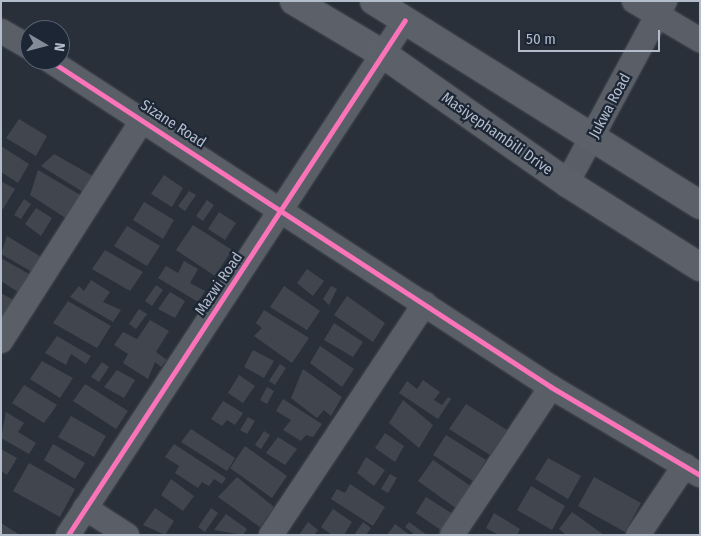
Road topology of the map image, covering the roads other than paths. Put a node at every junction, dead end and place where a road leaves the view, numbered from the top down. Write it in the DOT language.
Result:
graph roads {
  1 [pos="294,1"];
  2 [pos="374,1"];
  3 [pos="634,1"];
  4 [pos="661,8"];
  5 [pos="405,20"];
  6 [pos="700,40"];
  7 [pos="383,54"];
  8 [pos="64,70"];
  9 [pos="143,119"];
  10 [pos="595,136"];
  11 [pos="567,183"];
  12 [pos="700,206"];
  13 [pos="283,211"];
  14 [pos="700,266"];
  15 [pos="425,303"];
  16 [pos="1,341"];
  17 [pos="551,387"];
  18 [pos="692,470"];
  19 [pos="85,508"];
  20 [pos="68,535"];
  21 [pos="127,535"];
  22 [pos="271,535"];
  23 [pos="452,535"];
  24 [pos="638,535"];
  1 -- 7 [label="main road, Masiyephambili Drive"];
  2 -- 5 [label="main road"];
  3 -- 4 [label="street"];
  4 -- 6 [label="street"];
  4 -- 10 [label="street, Jukwa Road"];
  5 -- 7 [label="street, Mazwi Road"];
  5 -- 10 [label="main road"];
  7 -- 11 [label="main road, Masiyephambili Drive"];
  7 -- 13 [label="street, Mazwi Road"];
  8 -- 9 [label="street, Sizane Road"];
  9 -- 13 [label="street, Sizane Road"];
  9 -- 16 [label="street"];
  10 -- 11 [label="street, Jukwa Road"];
  10 -- 12 [label="main road"];
  11 -- 14 [label="main road, Masiyephambili Drive"];
  13 -- 15 [label="street, Sizane Road"];
  13 -- 19 [label="street, Mazwi Road"];
  15 -- 17 [label="street, Sizane Road"];
  15 -- 22 [label="street"];
  17 -- 18 [label="street, Sizane Road"];
  17 -- 23 [label="street"];
  18 -- 24 [label="street"];
  19 -- 20 [label="street, Mazwi Road"];
  19 -- 21 [label="street"];
}
